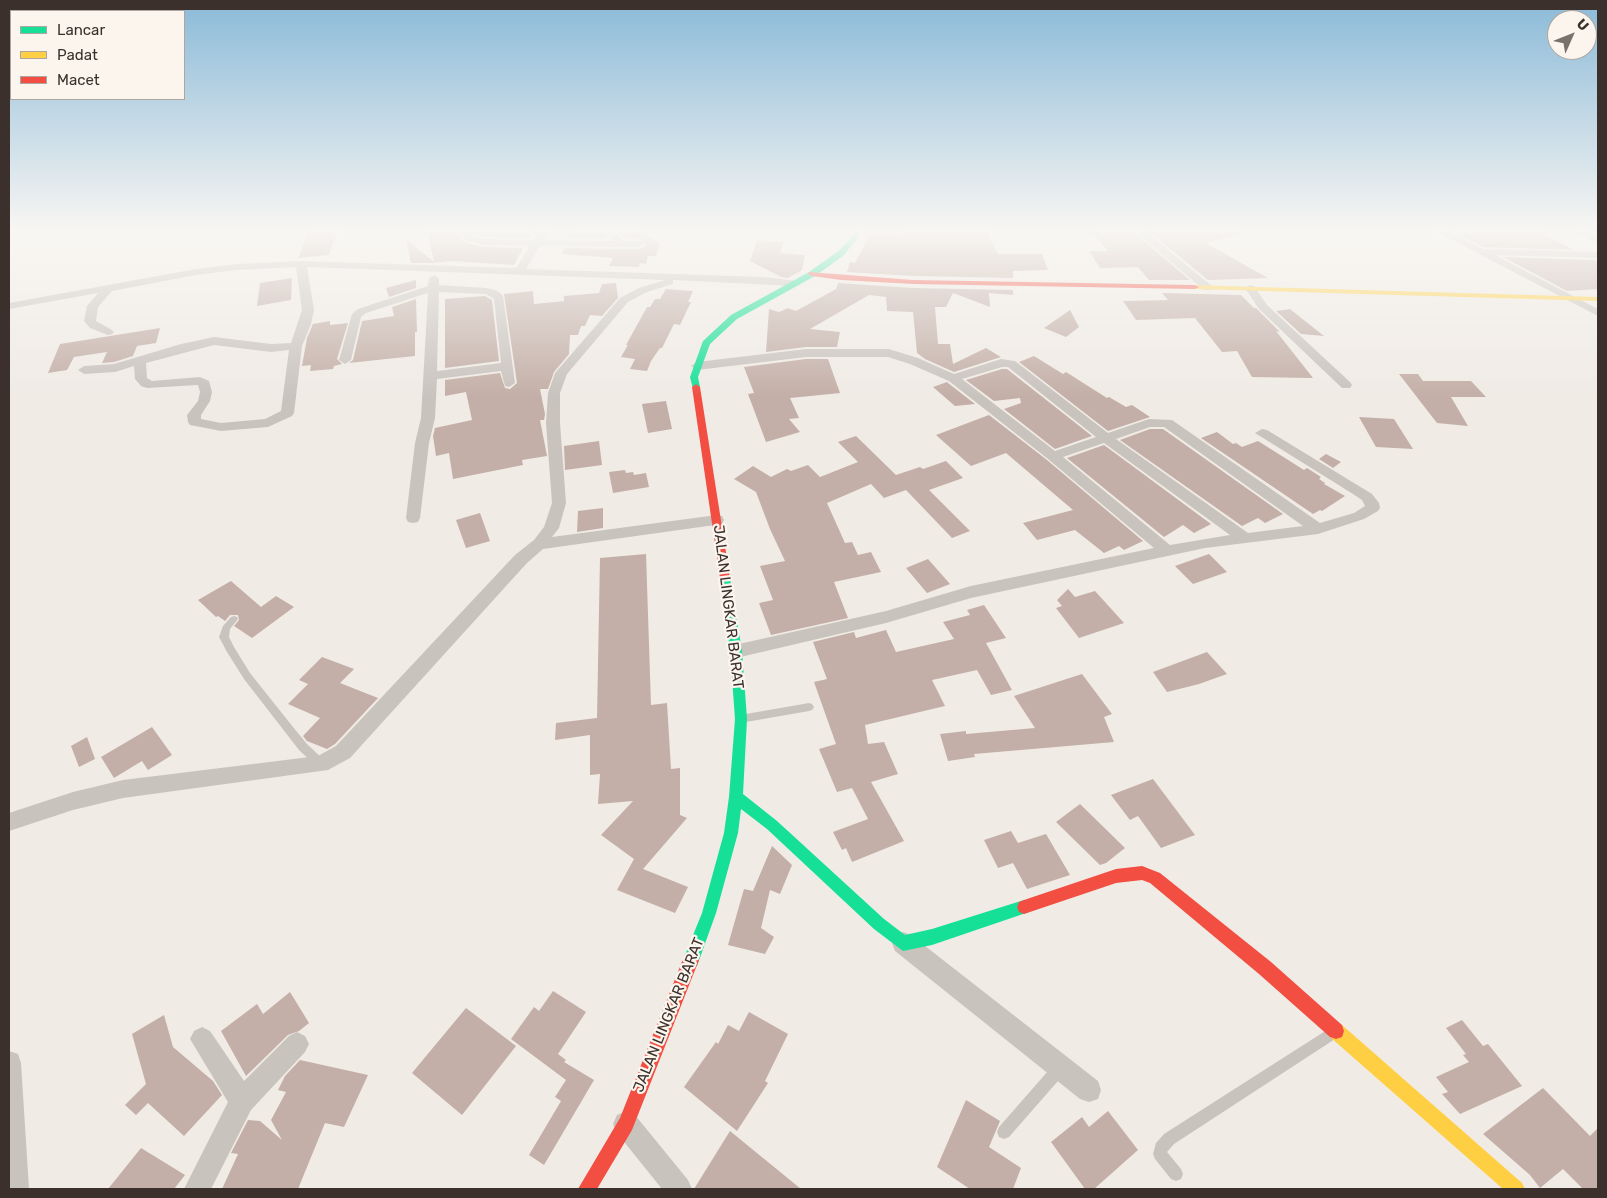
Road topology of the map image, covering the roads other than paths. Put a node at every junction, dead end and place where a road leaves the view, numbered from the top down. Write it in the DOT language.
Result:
graph roads {
  1 [pos="121,285"];
  2 [pos="304,285"];
  3 [pos="434,285"];
  4 [pos="658,285"];
  5 [pos="792,285"];
  6 [pos="1056,285"];
  7 [pos="1204,285"];
  8 [pos="1543,285"];
  9 [pos="109,287"];
  10 [pos="434,288"];
  11 [pos="1208,288"];
  12 [pos="1250,288"];
  13 [pos="1570,299"];
  14 [pos="1598,299"];
  15 [pos="27,304"];
  16 [pos="9,306"];
  17 [pos="1598,313"];
  18 [pos="9,316"];
  19 [pos="108,332"];
  20 [pos="296,346"];
  21 [pos="345,360"];
  22 [pos="140,362"];
  23 [pos="508,366"];
  24 [pos="698,366"];
  25 [pos="84,370"];
  26 [pos="431,376"];
  27 [pos="953,378"];
  28 [pos="509,383"];
  29 [pos="1346,385"];
  30 [pos="1262,433"];
  31 [pos="1105,437"];
  32 [pos="1053,456"];
  33 [pos="413,518"];
  34 [pos="717,520"];
  35 [pos="1318,529"];
  36 [pos="1245,538"];
  37 [pos="539,544"];
  38 [pos="1170,552"];
  39 [pos="234,619"];
  40 [pos="736,651"];
  41 [pos="809,707"];
  42 [pos="741,719"];
  43 [pos="322,764"];
  44 [pos="736,797"];
  45 [pos="9,822"];
  46 [pos="903,943"];
  47 [pos="1335,1031"];
  48 [pos="202,1039"];
  49 [pos="297,1044"];
  50 [pos="9,1063"];
  51 [pos="1060,1068"];
  52 [pos="1089,1090"];
  53 [pos="242,1101"];
  54 [pos="626,1124"];
  55 [pos="1004,1132"];
  56 [pos="1176,1174"];
  57 [pos="15,1188"];
  58 [pos="197,1189"];
  59 [pos="588,1189"];
  60 [pos="679,1189"];
  61 [pos="1516,1189"];
  1 -- 9 [label="street"];
  2 -- 20 [label="street"];
  3 -- 10 [label="street"];
  4 -- 37 [label="street"];
  5 -- 24 [label="main road, JALAN LINGKAR BARAT"];
  6 -- 11 [label="main road"];
  7 -- 11 [label="street"];
  8 -- 13 [label="street"];
  9 -- 15 [label="street"];
  9 -- 19 [label="street"];
  10 -- 21 [label="street"];
  10 -- 23 [label="street"];
  10 -- 26 [label="street"];
  11 -- 12 [label="main road"];
  12 -- 13 [label="main road"];
  12 -- 29 [label="street"];
  13 -- 14 [label="main road"];
  13 -- 17 [label="street"];
  15 -- 16 [label="street"];
  15 -- 18 [label="street"];
  20 -- 22 [label="street"];
  20 -- 22 [label="street"];
  22 -- 25 [label="street"];
  23 -- 26 [label="street"];
  23 -- 28 [label="street"];
  24 -- 27 [label="street"];
  24 -- 34 [label="main road, JALAN LINGKAR BARAT"];
  26 -- 33 [label="street"];
  27 -- 31 [label="street"];
  27 -- 32 [label="street"];
  30 -- 35 [label="street"];
  31 -- 32 [label="street"];
  31 -- 35 [label="street"];
  31 -- 36 [label="street"];
  32 -- 38 [label="street"];
  34 -- 37 [label="street"];
  34 -- 40 [label="main road, JALAN LINGKAR BARAT"];
  35 -- 36 [label="street"];
  36 -- 38 [label="street"];
  37 -- 43 [label="street"];
  38 -- 40 [label="street"];
  39 -- 43 [label="lane"];
  40 -- 42 [label="main road, JALAN LINGKAR BARAT"];
  41 -- 42 [label="lane"];
  42 -- 44 [label="main road, JALAN LINGKAR BARAT"];
  43 -- 45 [label="street"];
  44 -- 46 [label="main road"];
  44 -- 54 [label="main road, JALAN LINGKAR BARAT"];
  46 -- 47 [label="main road"];
  46 -- 51 [label="street"];
  47 -- 56 [label="lane"];
  47 -- 61 [label="main road"];
  48 -- 53 [label="street"];
  49 -- 53 [label="street"];
  50 -- 57 [label="street"];
  51 -- 52 [label="street"];
  51 -- 55 [label="lane"];
  53 -- 58 [label="street"];
  54 -- 59 [label="main road, JALAN LINGKAR BARAT"];
  54 -- 60 [label="street"];
}
